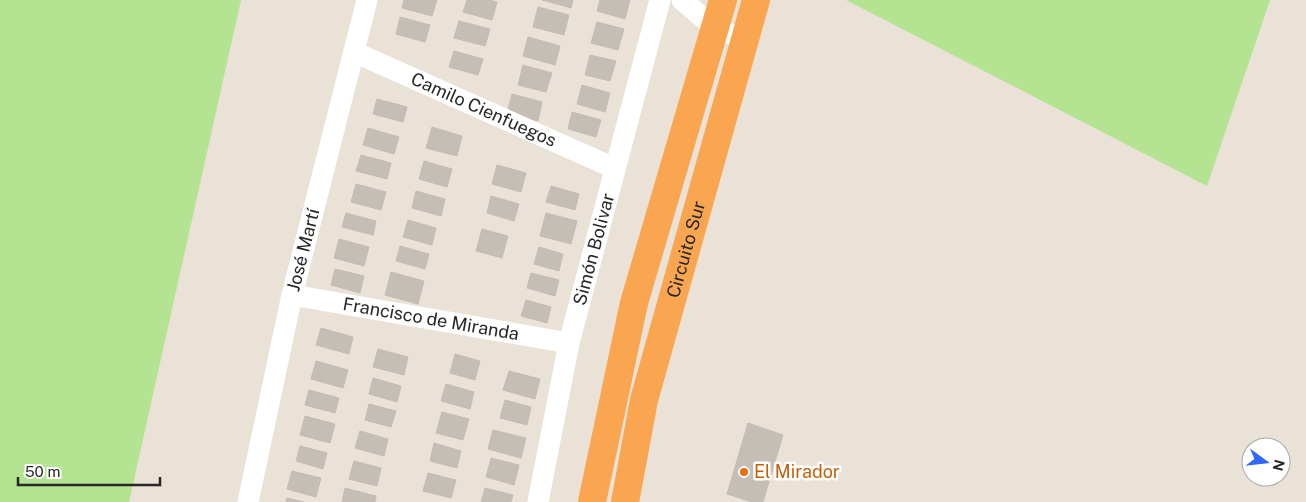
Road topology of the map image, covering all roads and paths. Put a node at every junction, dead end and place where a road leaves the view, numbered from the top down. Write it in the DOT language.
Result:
graph roads {
  1 [pos="367,0"];
  2 [pos="660,0"];
  3 [pos="682,0"];
  4 [pos="723,0"];
  5 [pos="756,0"];
  6 [pos="715,28"];
  7 [pos="745,39"];
  8 [pos="354,52"];
  9 [pos="614,168"];
  10 [pos="292,295"];
  11 [pos="569,342"];
  12 [pos="248,502"];
  13 [pos="538,502"];
  14 [pos="592,502"];
  15 [pos="624,502"];
  1 -- 8 [label="street, José Martí"];
  2 -- 9 [label="street, Simón Bolivar"];
  3 -- 6 [label="street"];
  4 -- 6 [label="highway, Circuito Sur"];
  5 -- 7 [label="highway, Circuito Sur"];
  6 -- 7 [label="street"];
  6 -- 14 [label="highway, Circuito Sur"];
  7 -- 15 [label="highway, Circuito Sur"];
  8 -- 9 [label="street, Camilo Cienfuegos"];
  8 -- 10 [label="street, José Martí"];
  9 -- 11 [label="street, Simón Bolivar"];
  10 -- 11 [label="street, Francisco de Miranda"];
  10 -- 12 [label="street, José Martí"];
  11 -- 13 [label="street, Simón Bolivar"];
}
